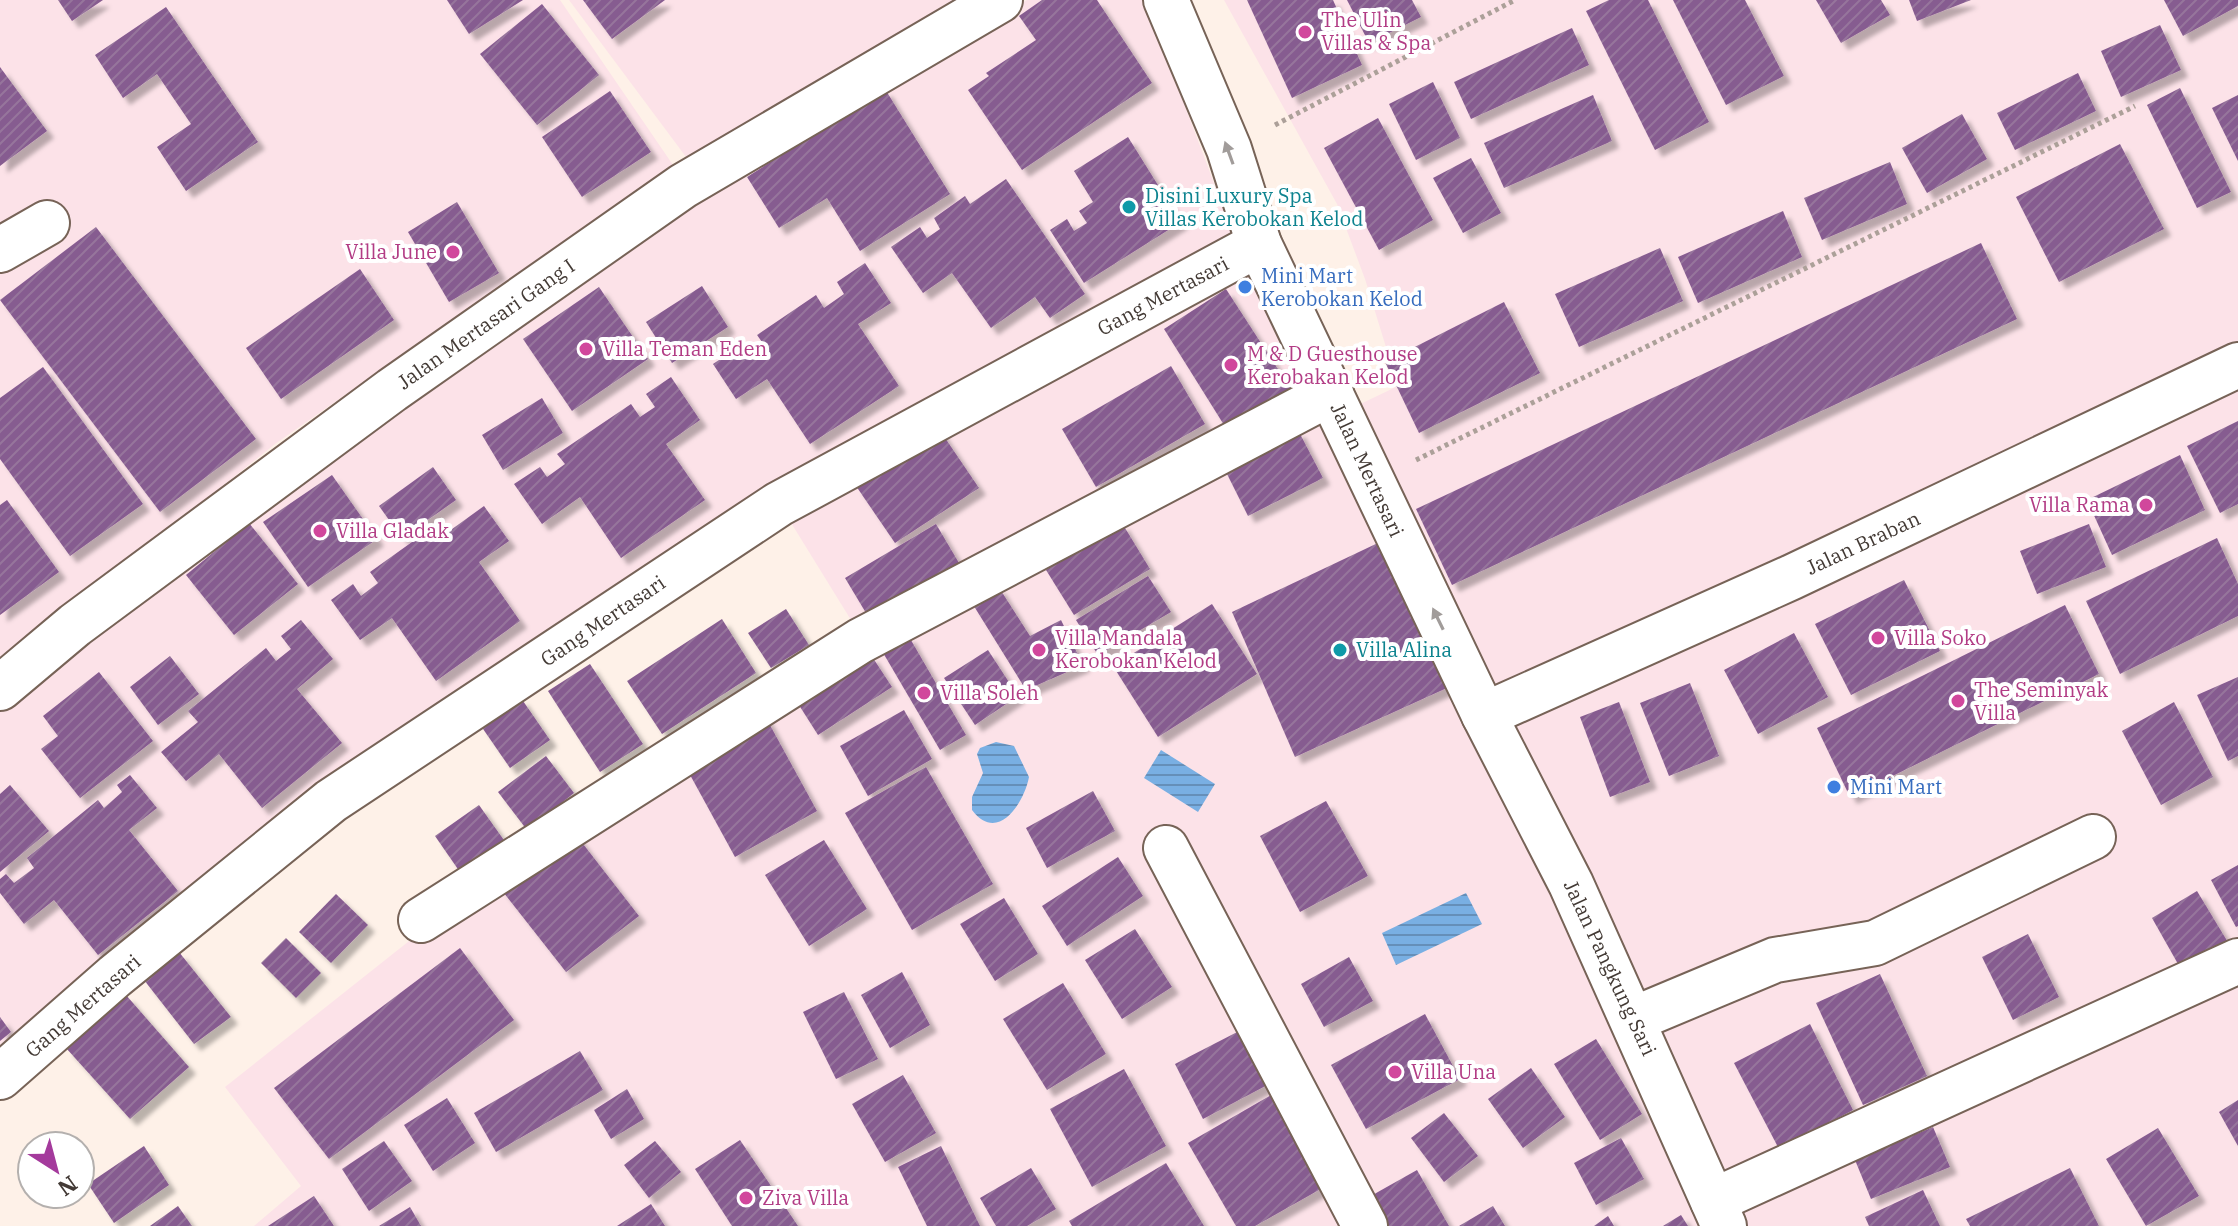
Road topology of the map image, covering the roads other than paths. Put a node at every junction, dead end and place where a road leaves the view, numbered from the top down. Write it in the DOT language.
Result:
graph roads {
  1 [pos="1000,0"];
  2 [pos="1166,0"];
  3 [pos="47,223"];
  4 [pos="1259,244"];
  5 [pos="0,250"];
  6 [pos="2238,365"];
  7 [pos="1331,393"];
  8 [pos="0,688"];
  9 [pos="1484,715"];
  10 [pos="2093,837"];
  11 [pos="1166,848"];
  12 [pos="421,920"];
  13 [pos="2238,961"];
  14 [pos="1634,1019"];
  15 [pos="0,1077"];
  16 [pos="1718,1214"];
  17 [pos="1365,1226"];
  1 -- 8 [label="street, Jalan Mertasari Gang I"];
  4 -- 2 [label="street, Jalan Mertasari, one-way"];
  3 -- 5 [label="street"];
  4 -- 7 [label="street, Jalan Mertasari"];
  4 -- 15 [label="street, Gang Mertasari"];
  6 -- 9 [label="street, Jalan Braban"];
  9 -- 7 [label="street, Jalan Mertasari, one-way"];
  7 -- 12 [label="street"];
  9 -- 14 [label="street, Jalan Pangkung Sari"];
  10 -- 14 [label="street"];
  11 -- 17 [label="street"];
  13 -- 16 [label="street"];
  14 -- 16 [label="street, Jalan Pangkung Sari"];
}
